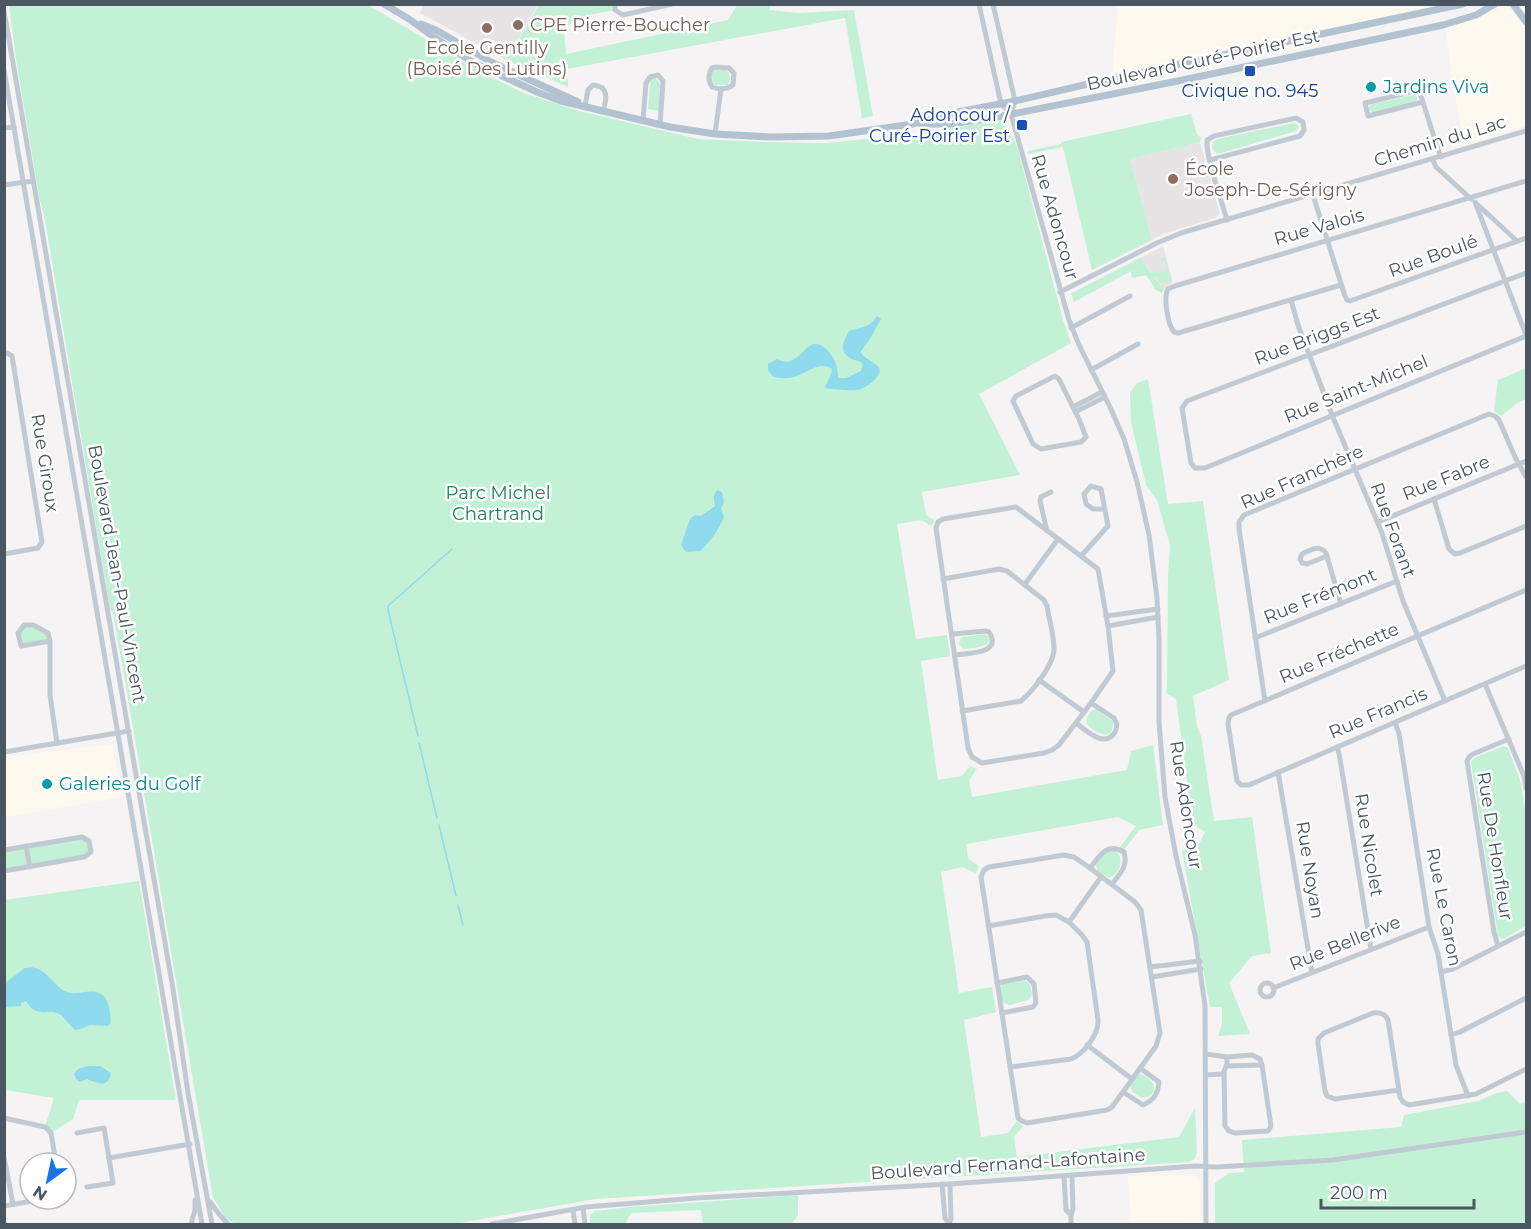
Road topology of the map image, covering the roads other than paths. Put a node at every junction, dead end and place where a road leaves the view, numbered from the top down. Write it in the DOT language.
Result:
graph roads {
  1 [pos="384,4"];
  2 [pos="615,4"];
  3 [pos="672,4"];
  4 [pos="979,4"];
  5 [pos="993,4"];
  6 [pos="1463,4"];
  7 [pos="1495,4"];
  8 [pos="1513,4"];
  9 [pos="4,11"];
  10 [pos="409,19"];
  11 [pos="1527,22"];
  12 [pos="478,55"];
  13 [pos="474,63"];
  14 [pos="14,67"];
  15 [pos="4,70"];
  16 [pos="721,90"];
  17 [pos="1015,101"];
  18 [pos="1423,102"];
  19 [pos="1001,104"];
  20 [pos="585,106"];
  21 [pos="603,111"];
  22 [pos="1011,114"];
  23 [pos="643,121"];
  24 [pos="913,124"];
  25 [pos="660,125"];
  26 [pos="14,127"];
  27 [pos="4,128"];
  28 [pos="1527,131"];
  29 [pos="715,135"];
  30 [pos="1441,157"];
  31 [pos="1210,160"];
  32 [pos="1433,160"];
  33 [pos="33,181"];
  34 [pos="1527,181"];
  35 [pos="23,182"];
  36 [pos="4,185"];
  37 [pos="1313,195"];
  38 [pos="1473,200"];
  39 [pos="1227,220"];
  40 [pos="1527,238"];
  41 [pos="1328,241"];
  42 [pos="1517,241"];
  43 [pos="1494,249"];
  44 [pos="1527,273"];
  45 [pos="1506,280"];
  46 [pos="1341,285"];
  47 [pos="1060,292"];
  48 [pos="1130,296"];
  49 [pos="1291,300"];
  50 [pos="1071,328"];
  51 [pos="1527,335"];
  52 [pos="1138,344"];
  53 [pos="4,353"];
  54 [pos="1309,355"];
  55 [pos="1091,370"];
  56 [pos="1103,394"];
  57 [pos="1074,409"];
  58 [pos="1332,415"];
  59 [pos="1527,462"];
  60 [pos="1520,464"];
  61 [pos="1197,469"];
  62 [pos="1354,469"];
  63 [pos="1527,477"];
  64 [pos="1051,492"];
  65 [pos="1434,499"];
  66 [pos="1105,509"];
  67 [pos="1378,522"];
  68 [pos="1527,526"];
  69 [pos="1047,531"];
  70 [pos="1058,539"];
  71 [pos="4,554"];
  72 [pos="1081,556"];
  73 [pos="1326,556"];
  74 [pos="943,579"];
  75 [pos="1397,581"];
  76 [pos="1025,584"];
  77 [pos="1527,590"];
  78 [pos="1341,604"];
  79 [pos="1158,609"];
  80 [pos="1106,616"];
  81 [pos="1158,618"];
  82 [pos="1108,626"];
  83 [pos="953,634"];
  84 [pos="1418,636"];
  85 [pos="1255,638"];
  86 [pos="50,641"];
  87 [pos="956,655"];
  88 [pos="1527,666"];
  89 [pos="1040,680"];
  90 [pos="1485,684"];
  91 [pos="1265,701"];
  92 [pos="1445,701"];
  93 [pos="1091,703"];
  94 [pos="962,711"];
  95 [pos="1084,712"];
  96 [pos="1076,723"];
  97 [pos="1395,723"];
  98 [pos="129,731"];
  99 [pos="117,733"];
  100 [pos="1509,739"];
  101 [pos="57,743"];
  102 [pos="1337,747"];
  103 [pos="4,752"];
  104 [pos="1278,772"];
  105 [pos="1241,785"];
  106 [pos="1527,788"];
  107 [pos="26,846"];
  108 [pos="4,850"];
  109 [pos="30,867"];
  110 [pos="1090,868"];
  111 [pos="4,871"];
  112 [pos="1101,877"];
  113 [pos="1112,884"];
  114 [pos="1069,922"];
  115 [pos="988,926"];
  116 [pos="1429,927"];
  117 [pos="1527,932"];
  118 [pos="1498,946"];
  119 [pos="1371,949"];
  120 [pos="1200,961"];
  121 [pos="1150,968"];
  122 [pos="1201,969"];
  123 [pos="1312,972"];
  124 [pos="1441,972"];
  125 [pos="1152,977"];
  126 [pos="997,983"];
  127 [pos="1273,988"];
  128 [pos="1527,998"];
  129 [pos="1002,1013"];
  130 [pos="1451,1035"];
  131 [pos="1087,1045"];
  132 [pos="1206,1054"];
  133 [pos="1227,1057"];
  134 [pos="1262,1065"];
  135 [pos="1226,1066"];
  136 [pos="1010,1067"];
  137 [pos="1140,1068"];
  138 [pos="1527,1069"];
  139 [pos="1206,1074"];
  140 [pos="1224,1074"];
  141 [pos="1132,1079"];
  142 [pos="1399,1090"];
  143 [pos="1123,1092"];
  144 [pos="1468,1096"];
  145 [pos="4,1118"];
  146 [pos="1527,1132"];
  147 [pos="76,1133"];
  148 [pos="198,1143"];
  149 [pos="188,1144"];
  150 [pos="54,1151"];
  151 [pos="4,1157"];
  152 [pos="110,1158"];
  153 [pos="1206,1167"];
  154 [pos="1064,1176"];
  155 [pos="1072,1176"];
  156 [pos="942,1184"];
  157 [pos="950,1184"];
  158 [pos="87,1187"];
  159 [pos="196,1189"];
  160 [pos="208,1198"];
  161 [pos="18,1203"];
  162 [pos="13,1204"];
  163 [pos="4,1206"];
  164 [pos="583,1208"];
  165 [pos="573,1210"];
  166 [pos="1071,1215"];
  167 [pos="191,1224"];
  168 [pos="202,1224"];
  169 [pos="212,1224"];
  170 [pos="228,1224"];
  171 [pos="492,1224"];
  172 [pos="575,1224"];
  173 [pos="585,1224"];
  174 [pos="949,1224"];
  175 [pos="1071,1224"];
  176 [pos="1206,1224"];
  1 -- 10 [label="main road, Boulevard Curé-Poirier Est"];
  2 -- 3 [label="street"];
  4 -- 19 [label="street"];
  5 -- 17 [label="street"];
  6 -- 17 [label="main road, Boulevard Curé-Poirier Est"];
  7 -- 22 [label="main road, Boulevard Curé-Poirier Est"];
  8 -- 11 [label="main road"];
  9 -- 14 [label="street, Boulevard Jean-Paul-Vincent"];
  10 -- 12 [label="main road, Boulevard Curé-Poirier Est"];
  10 -- 13 [label="main road, Boulevard Curé-Poirier Est"];
  12 -- 13 [label="street"];
  12 -- 20 [label="main road, Boulevard Curé-Poirier Est"];
  13 -- 20 [label="main road, Boulevard Curé-Poirier Est"];
  14 -- 15 [label="street"];
  14 -- 33 [label="street, Boulevard Jean-Paul-Vincent"];
  15 -- 26 [label="street, Boulevard Jean-Paul-Vincent"];
  16 -- 16 [label="street"];
  16 -- 29 [label="street"];
  17 -- 19 [label="main road, Boulevard Curé-Poirier Est"];
  17 -- 22 [label="street"];
  18 -- 18 [label="street"];
  18 -- 30 [label="street"];
  19 -- 22 [label="street, Rue Adoncour"];
  19 -- 24 [label="main road, Boulevard Curé-Poirier Est"];
  20 -- 21 [label="main road, Boulevard Curé-Poirier Est"];
  20 -- 21 [label="street"];
  21 -- 23 [label="main road, Boulevard Curé-Poirier Est"];
  22 -- 24 [label="main road, Boulevard Curé-Poirier Est"];
  22 -- 47 [label="street, Rue Adoncour"];
  23 -- 25 [label="main road, Boulevard Curé-Poirier Est"];
  23 -- 25 [label="street"];
  24 -- 29 [label="main road, Boulevard Curé-Poirier Est"];
  25 -- 29 [label="main road, Boulevard Curé-Poirier Est"];
  26 -- 27 [label="street"];
  26 -- 35 [label="street, Boulevard Jean-Paul-Vincent"];
  28 -- 30 [label="street, Chemin du Lac"];
  30 -- 32 [label="street, Chemin du Lac"];
  31 -- 31 [label="street"];
  31 -- 39 [label="street"];
  32 -- 37 [label="street, Chemin du Lac"];
  32 -- 38 [label="street"];
  33 -- 35 [label="street"];
  33 -- 98 [label="street, Boulevard Jean-Paul-Vincent"];
  34 -- 38 [label="street, Rue Valois"];
  35 -- 36 [label="street"];
  35 -- 99 [label="street, Boulevard Jean-Paul-Vincent"];
  37 -- 39 [label="street, Chemin du Lac"];
  37 -- 41 [label="street"];
  38 -- 41 [label="street, Rue Valois"];
  38 -- 42 [label="street"];
  38 -- 43 [label="street"];
  39 -- 47 [label="street, Chemin du Lac"];
  40 -- 42 [label="street, Rue Boulé"];
  41 -- 46 [label="street"];
  41 -- 49 [label="street, Rue Valois"];
  42 -- 43 [label="street, Rue Boulé"];
  43 -- 45 [label="street"];
  43 -- 46 [label="street, Rue Boulé"];
  44 -- 45 [label="street, Rue Briggs Est"];
  45 -- 51 [label="street"];
  45 -- 54 [label="street, Rue Briggs Est"];
  46 -- 49 [label="street"];
  47 -- 50 [label="street, Rue Adoncour"];
  48 -- 50 [label="street"];
  49 -- 54 [label="street, Rue Forant"];
  50 -- 55 [label="street, Rue Adoncour"];
  51 -- 58 [label="street, Rue Saint-Michel"];
  52 -- 55 [label="street"];
  53 -- 71 [label="street, Rue Giroux"];
  54 -- 58 [label="street, Rue Forant"];
  54 -- 61 [label="street, Rue Briggs Est"];
  55 -- 56 [label="street, Rue Adoncour"];
  56 -- 57 [label="street"];
  56 -- 79 [label="street, Rue Adoncour"];
  57 -- 57 [label="street"];
  58 -- 61 [label="street, Rue Saint-Michel"];
  58 -- 62 [label="street, Rue Forant"];
  59 -- 60 [label="street, Rue Fabre"];
  60 -- 62 [label="street, Rue Franchère"];
  60 -- 63 [label="street"];
  60 -- 65 [label="street, Rue Fabre"];
  62 -- 67 [label="street, Rue Forant"];
  62 -- 85 [label="street, Rue Franchère"];
  64 -- 69 [label="street"];
  65 -- 67 [label="street, Rue Fabre"];
  65 -- 68 [label="street"];
  66 -- 66 [label="street"];
  66 -- 72 [label="street"];
  67 -- 75 [label="street, Rue Forant"];
  69 -- 70 [label="street"];
  69 -- 74 [label="street"];
  70 -- 72 [label="street"];
  70 -- 76 [label="street"];
  72 -- 80 [label="street"];
  73 -- 73 [label="street"];
  73 -- 78 [label="street"];
  74 -- 76 [label="street"];
  74 -- 83 [label="street"];
  75 -- 78 [label="street, Rue Frémont"];
  75 -- 84 [label="street, Rue Forant"];
  76 -- 89 [label="street"];
  77 -- 84 [label="street, Rue Fréchette"];
  78 -- 85 [label="street, Rue Frémont"];
  79 -- 80 [label="street"];
  79 -- 81 [label="street, Rue Adoncour"];
  80 -- 82 [label="street"];
  81 -- 82 [label="street"];
  81 -- 120 [label="street, Rue Adoncour"];
  82 -- 93 [label="street"];
  83 -- 87 [label="street"];
  83 -- 87 [label="street"];
  84 -- 91 [label="street, Rue Fréchette"];
  84 -- 92 [label="street, Rue Forant"];
  85 -- 91 [label="street, Rue Franchère"];
  86 -- 86 [label="street"];
  86 -- 101 [label="street"];
  87 -- 94 [label="street"];
  88 -- 90 [label="street, Rue Francis"];
  89 -- 94 [label="street"];
  89 -- 95 [label="street"];
  90 -- 92 [label="street, Rue Francis"];
  90 -- 100 [label="street"];
  91 -- 105 [label="street, Rue Fréchette"];
  92 -- 97 [label="street, Rue Francis"];
  93 -- 95 [label="street"];
  93 -- 96 [label="street"];
  94 -- 96 [label="street"];
  95 -- 96 [label="street"];
  97 -- 102 [label="street, Rue Francis"];
  97 -- 116 [label="street, Rue Le Caron"];
  98 -- 99 [label="street"];
  98 -- 148 [label="street, Boulevard Jean-Paul-Vincent"];
  99 -- 101 [label="street"];
  99 -- 149 [label="street, Boulevard Jean-Paul-Vincent"];
  100 -- 106 [label="street"];
  100 -- 118 [label="street, Rue De Honfleur"];
  101 -- 103 [label="street"];
  102 -- 104 [label="street, Rue Francis"];
  102 -- 119 [label="street, Rue Nicolet"];
  104 -- 105 [label="street, Rue Francis"];
  104 -- 123 [label="street, Rue Noyan"];
  107 -- 108 [label="street"];
  107 -- 109 [label="street"];
  107 -- 109 [label="street"];
  109 -- 111 [label="street"];
  110 -- 112 [label="street"];
  110 -- 113 [label="street"];
  110 -- 115 [label="street"];
  112 -- 113 [label="street"];
  112 -- 114 [label="street"];
  113 -- 121 [label="street"];
  114 -- 115 [label="street"];
  114 -- 131 [label="street"];
  115 -- 126 [label="street"];
  116 -- 119 [label="street, Rue Bellerive"];
  116 -- 124 [label="street, Rue Le Caron"];
  117 -- 118 [label="street"];
  118 -- 124 [label="street"];
  119 -- 123 [label="street, Rue Bellerive"];
  120 -- 121 [label="street"];
  120 -- 122 [label="street, Rue Adoncour"];
  121 -- 125 [label="street"];
  122 -- 125 [label="street"];
  122 -- 132 [label="street, Rue Adoncour"];
  123 -- 127 [label="street, Rue Bellerive"];
  124 -- 130 [label="street, Rue Le Caron"];
  125 -- 137 [label="street"];
  126 -- 129 [label="street"];
  126 -- 129 [label="street"];
  128 -- 130 [label="street"];
  129 -- 136 [label="street"];
  130 -- 144 [label="street, Rue Le Caron"];
  131 -- 136 [label="street"];
  131 -- 141 [label="street"];
  132 -- 133 [label="street"];
  132 -- 139 [label="street, Rue Adoncour"];
  133 -- 134 [label="street"];
  133 -- 135 [label="street"];
  134 -- 135 [label="street"];
  134 -- 140 [label="street"];
  135 -- 140 [label="street"];
  136 -- 143 [label="street"];
  137 -- 141 [label="street"];
  137 -- 143 [label="street"];
  138 -- 144 [label="street"];
  139 -- 140 [label="street"];
  139 -- 153 [label="street, Rue Adoncour"];
  141 -- 143 [label="street"];
  142 -- 142 [label="street"];
  142 -- 144 [label="street"];
  145 -- 150 [label="street"];
  146 -- 153 [label="street, Boulevard Fernand-Lafontaine"];
  147 -- 152 [label="street"];
  148 -- 149 [label="street"];
  148 -- 160 [label="street, Boulevard Jean-Paul-Vincent"];
  149 -- 152 [label="street"];
  149 -- 159 [label="street, Boulevard Jean-Paul-Vincent"];
  151 -- 162 [label="street"];
  152 -- 158 [label="street"];
  153 -- 155 [label="street, Boulevard Fernand-Lafontaine"];
  153 -- 176 [label="street, Rue Adoncour"];
  154 -- 155 [label="street, Boulevard Fernand-Lafontaine"];
  154 -- 157 [label="street, Boulevard Fernand-Lafontaine"];
  154 -- 166 [label="street"];
  155 -- 166 [label="street"];
  156 -- 157 [label="street, Boulevard Fernand-Lafontaine"];
  156 -- 164 [label="street, Boulevard Fernand-Lafontaine"];
  156 -- 174 [label="street"];
  157 -- 174 [label="street"];
  159 -- 167 [label="street"];
  159 -- 168 [label="street, Boulevard Jean-Paul-Vincent"];
  160 -- 169 [label="street, Boulevard Jean-Paul-Vincent"];
  160 -- 170 [label="street"];
  161 -- 162 [label="street"];
  162 -- 163 [label="street"];
  164 -- 165 [label="street, Boulevard Fernand-Lafontaine"];
  164 -- 173 [label="street"];
  165 -- 171 [label="street, Boulevard Fernand-Lafontaine"];
  165 -- 172 [label="street"];
  166 -- 175 [label="street"];
}
